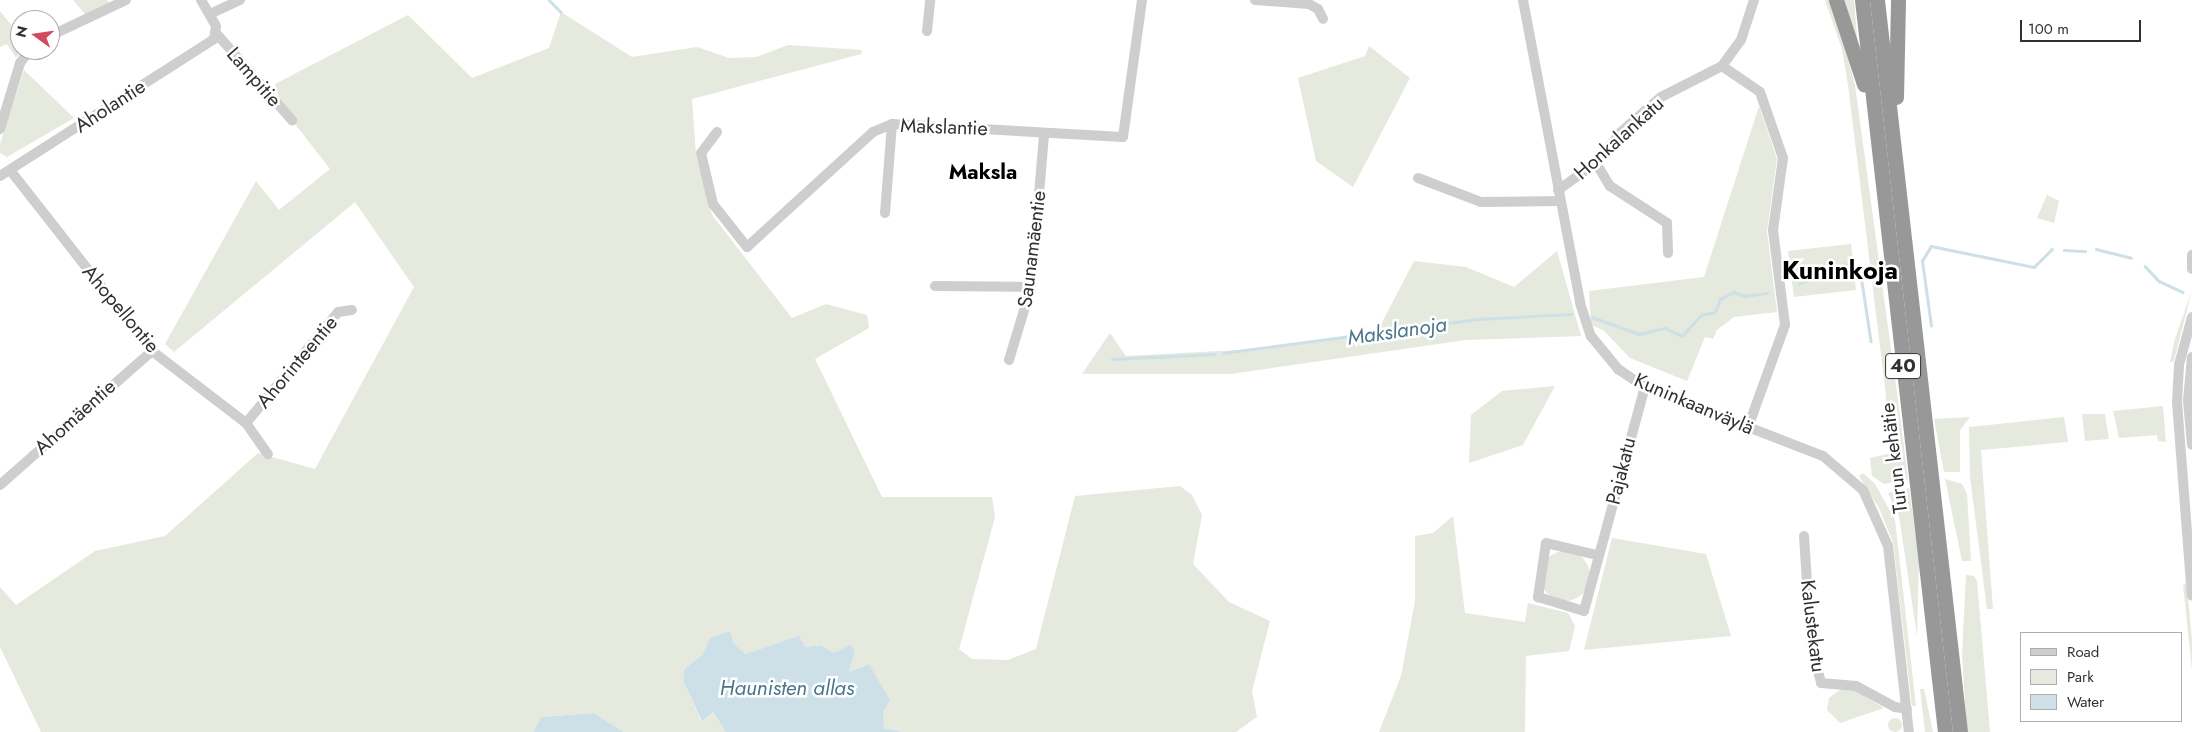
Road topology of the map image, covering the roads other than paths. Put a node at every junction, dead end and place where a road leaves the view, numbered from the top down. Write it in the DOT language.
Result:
graph roads {
  1 [pos="126,0"];
  2 [pos="201,0"];
  3 [pos="240,0"];
  4 [pos="930,0"];
  5 [pos="1142,0"];
  6 [pos="1255,0"];
  7 [pos="1522,0"];
  8 [pos="1754,0"];
  9 [pos="1836,0"];
  10 [pos="1862,0"];
  11 [pos="1877,0"];
  12 [pos="1898,0"];
  13 [pos="210,14"];
  14 [pos="1323,19"];
  15 [pos="60,31"];
  16 [pos="927,31"];
  17 [pos="216,33"];
  18 [pos="22,60"];
  19 [pos="1722,66"];
  20 [pos="1873,111"];
  21 [pos="292,120"];
  22 [pos="892,124"];
  23 [pos="0,129"];
  24 [pos="717,132"];
  25 [pos="1044,135"];
  26 [pos="1894,151"];
  27 [pos="1596,163"];
  28 [pos="4,171"];
  29 [pos="1418,178"];
  30 [pos="1558,190"];
  31 [pos="1560,201"];
  32 [pos="885,213"];
  33 [pos="1668,253"];
  34 [pos="2192,255"];
  35 [pos="2192,269"];
  36 [pos="936,286"];
  37 [pos="1031,287"];
  38 [pos="352,310"];
  39 [pos="2192,317"];
  40 [pos="152,351"];
  41 [pos="2192,357"];
  42 [pos="1009,360"];
  43 [pos="1645,387"];
  44 [pos="246,422"];
  45 [pos="1748,428"];
  46 [pos="2192,445"];
  47 [pos="268,454"];
  48 [pos="0,485"];
  49 [pos="1804,536"];
  50 [pos="1597,556"];
  51 [pos="2192,595"];
  52 [pos="1907,708"];
  53 [pos="1910,732"];
  54 [pos="1945,732"];
  55 [pos="1960,732"];
  1 -- 15 [label="street"];
  2 -- 13 [label="street"];
  3 -- 13 [label="street"];
  4 -- 16 [label="street"];
  5 -- 25 [label="street, Makslantie"];
  6 -- 14 [label="street"];
  7 -- 30 [label="street, Kuninkaanväylä"];
  8 -- 19 [label="street, Honkalankatu"];
  9 -- 20 [label="highway"];
  10 -- 20 [label="highway, Turun kehätie / 40"];
  11 -- 26 [label="highway, Turun kehätie / 40"];
  12 -- 26 [label="highway"];
  13 -- 17 [label="street"];
  17 -- 21 [label="street, Lampitie"];
  17 -- 28 [label="street, Aholantie"];
  18 -- 23 [label="street"];
  19 -- 27 [label="street, Honkalankatu"];
  19 -- 45 [label="street"];
  20 -- 54 [label="highway, Turun kehätie / 40"];
  22 -- 24 [label="street, Makslantie"];
  22 -- 25 [label="street, Makslantie"];
  22 -- 32 [label="street"];
  25 -- 37 [label="street, Saunamäentie"];
  26 -- 55 [label="highway, Turun kehätie / 40"];
  27 -- 30 [label="street, Honkalankatu"];
  27 -- 33 [label="street"];
  28 -- 40 [label="street, Ahopellontie"];
  29 -- 31 [label="street"];
  30 -- 31 [label="street, Kuninkaanväylä"];
  31 -- 43 [label="street, Kuninkaanväylä"];
  34 -- 35 [label="street"];
  36 -- 37 [label="street"];
  37 -- 42 [label="street, Saunamäentie"];
  38 -- 44 [label="street, Ahorinteentie"];
  39 -- 51 [label="street"];
  40 -- 44 [label="street, Ahopellontie"];
  40 -- 48 [label="street, Ahomäentie"];
  41 -- 46 [label="street"];
  43 -- 45 [label="street, Kuninkaanväylä"];
  43 -- 50 [label="street, Pajakatu"];
  44 -- 47 [label="street, Ahopellontie"];
  45 -- 52 [label="street, Kuninkaanväylä"];
  49 -- 52 [label="street, Kalustekatu"];
  50 -- 50 [label="street, Pajakatu"];
  52 -- 53 [label="street, Kuninkaanväylä"];
}
